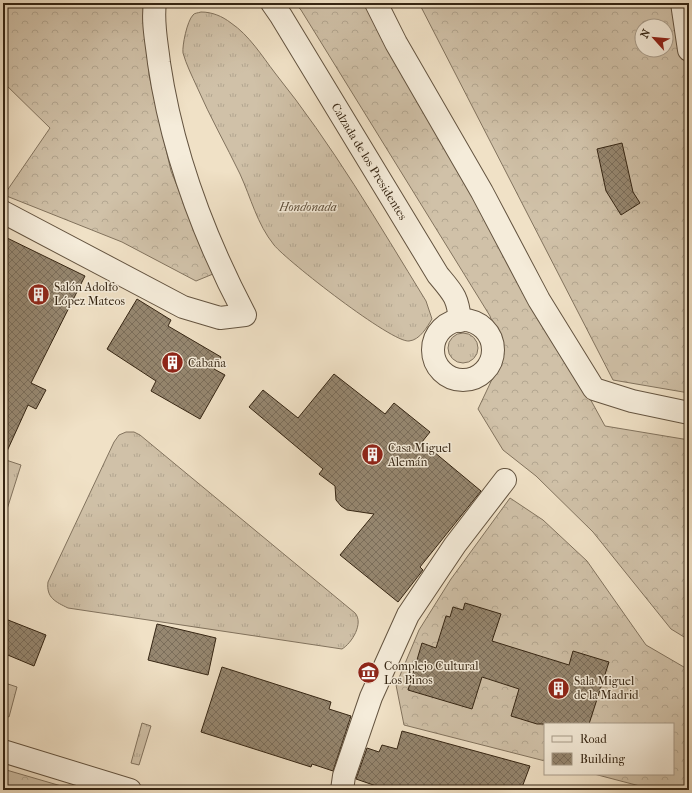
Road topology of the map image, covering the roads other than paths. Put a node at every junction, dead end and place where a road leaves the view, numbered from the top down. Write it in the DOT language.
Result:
graph roads {
  1 [pos="155,3"];
  2 [pos="272,3"];
  3 [pos="376,3"];
  4 [pos="682,3"];
  5 [pos="689,50"];
  6 [pos="3,212"];
  7 [pos="460,321"];
  8 [pos="689,413"];
  9 [pos="505,480"];
  10 [pos="3,751"];
  11 [pos="130,790"];
  12 [pos="342,790"];
  1 -- 6 [label="street"];
  2 -- 7 [label="street, Calzada de los Presidentes"];
  3 -- 8 [label="street"];
  4 -- 5 [label="street"];
  9 -- 12 [label="street"];
  10 -- 11 [label="street"];
}
